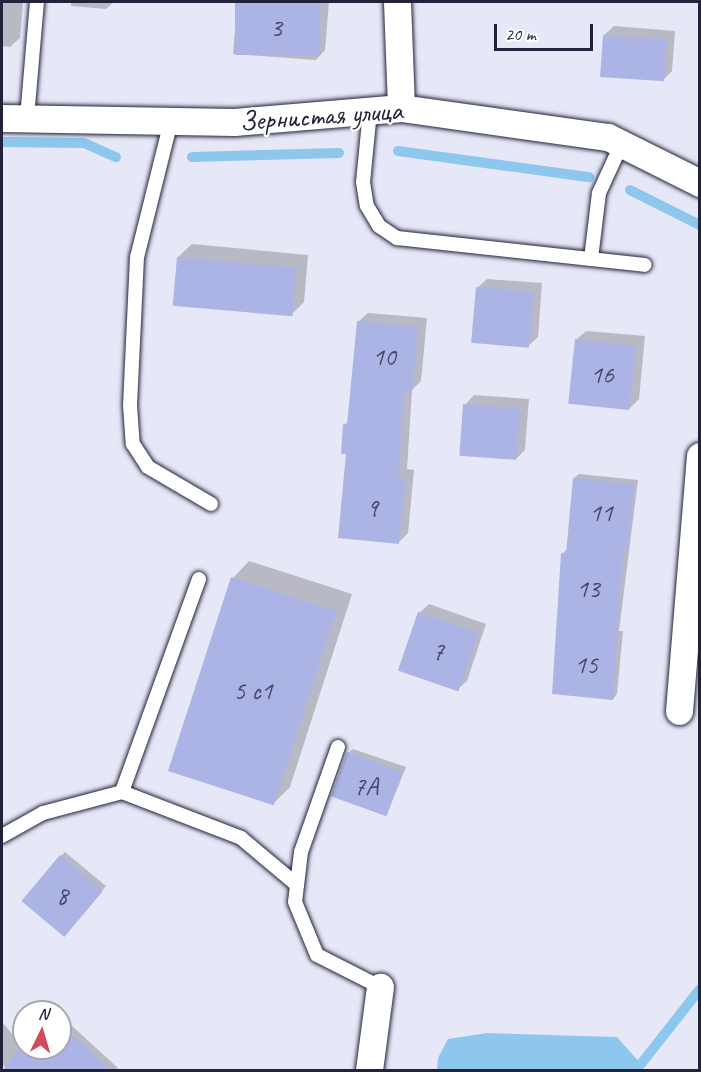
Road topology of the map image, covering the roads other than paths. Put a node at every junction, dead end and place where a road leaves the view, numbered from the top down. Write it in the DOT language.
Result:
graph roads {
  1 [pos="37,2"];
  2 [pos="397,2"];
  3 [pos="401,108"];
  4 [pos="370,111"];
  5 [pos="14,118"];
  6 [pos="171,121"];
  7 [pos="621,143"];
  8 [pos="699,183"];
  9 [pos="591,259"];
  10 [pos="645,265"];
  11 [pos="699,456"];
  12 [pos="211,504"];
  13 [pos="199,579"];
  14 [pos="679,711"];
  15 [pos="338,747"];
  16 [pos="122,792"];
  17 [pos="2,836"];
  18 [pos="297,885"];
  19 [pos="380,987"];
  20 [pos="369,1071"];
  1 -- 5 [label="lane"];
  2 -- 3 [label="street"];
  3 -- 4 [label="street, Зернистая улица"];
  3 -- 7 [label="street, Зернистая улица"];
  4 -- 6 [label="street, Зернистая улица"];
  4 -- 9 [label="lane"];
  5 -- 6 [label="street, Зернистая улица"];
  6 -- 12 [label="lane"];
  7 -- 8 [label="street, Зернистая улица"];
  7 -- 9 [label="lane"];
  9 -- 10 [label="lane"];
  11 -- 14 [label="street"];
  13 -- 16 [label="lane"];
  15 -- 18 [label="lane"];
  16 -- 17 [label="lane"];
  16 -- 18 [label="lane"];
  18 -- 19 [label="lane"];
  19 -- 20 [label="street"];
}
